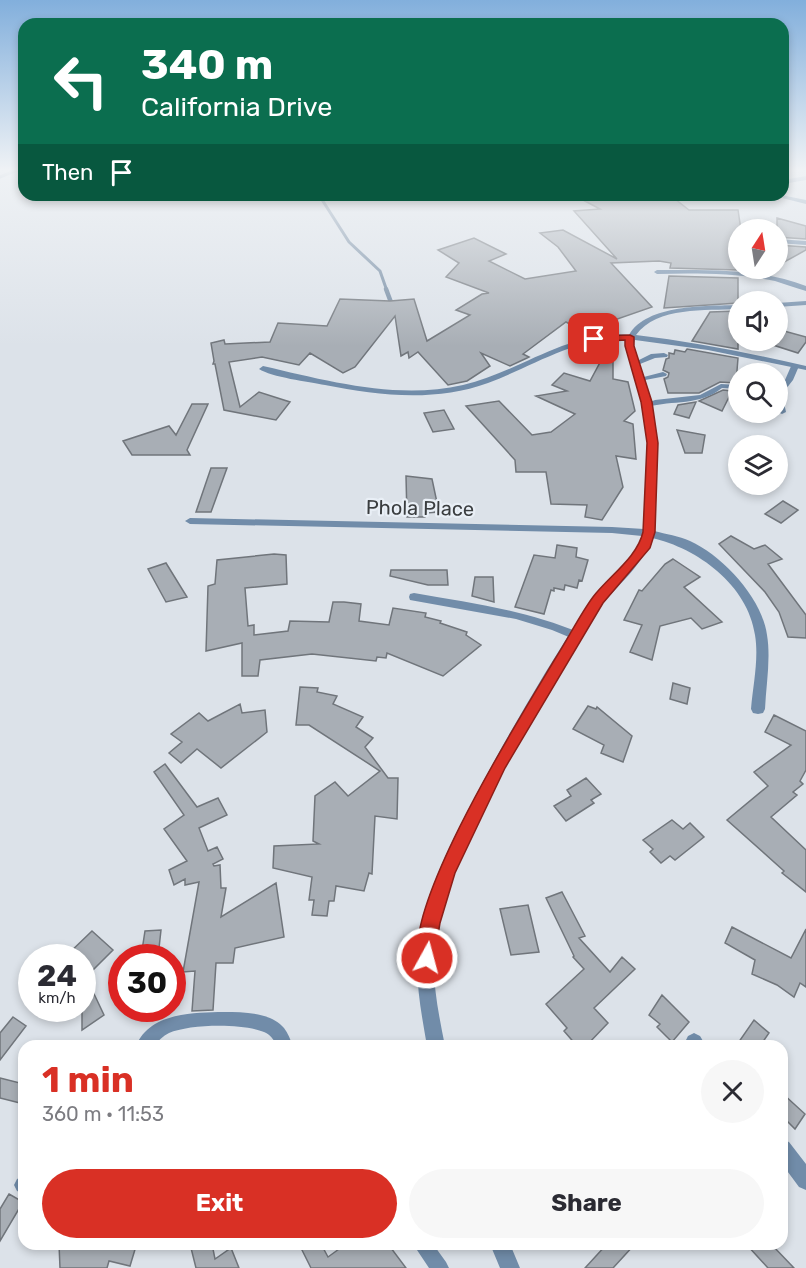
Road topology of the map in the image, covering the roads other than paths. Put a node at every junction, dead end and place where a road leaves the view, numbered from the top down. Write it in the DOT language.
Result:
graph roads {
  1 [pos="788,242"];
  2 [pos="806,243"];
  3 [pos="657,272"];
  4 [pos="806,289"];
  5 [pos="806,303"];
  6 [pos="788,304"];
  7 [pos="728,308"];
  8 [pos="630,337"];
  9 [pos="664,355"];
  10 [pos="635,364"];
  11 [pos="795,366"];
  12 [pos="806,368"];
  13 [pos="263,369"];
  14 [pos="663,374"];
  15 [pos="640,379"];
  16 [pos="788,381"];
  17 [pos="728,386"];
  18 [pos="647,405"];
  19 [pos="190,521"];
  20 [pos="649,532"];
  21 [pos="414,597"];
  22 [pos="576,636"];
  23 [pos="758,709"];
  24 [pos="150,1040"];
  25 [pos="282,1040"];
  26 [pos="435,1040"];
  27 [pos="788,1157"];
  28 [pos="806,1180"];
  29 [pos="426,1250"];
  30 [pos="502,1250"];
  31 [pos="440,1268"];
  32 [pos="510,1268"];
  1 -- 2 [label="street"];
  3 -- 4 [label="street"];
  5 -- 6 [label="street"];
  7 -- 8 [label="street"];
  8 -- 10 [label="street"];
  8 -- 11 [label="street"];
  8 -- 13 [label="street"];
  9 -- 10 [label="lane"];
  10 -- 15 [label="street"];
  11 -- 12 [label="street"];
  11 -- 16 [label="lane"];
  14 -- 15 [label="lane"];
  15 -- 18 [label="street"];
  17 -- 18 [label="lane"];
  18 -- 20 [label="street"];
  19 -- 20 [label="street, Phola Place"];
  20 -- 22 [label="street"];
  20 -- 23 [label="street, Phola Place"];
  21 -- 22 [label="lane"];
  22 -- 26 [label="street"];
  24 -- 25 [label="lane"];
  27 -- 28 [label="street"];
  29 -- 31 [label="lane"];
  30 -- 32 [label="street"];
}
